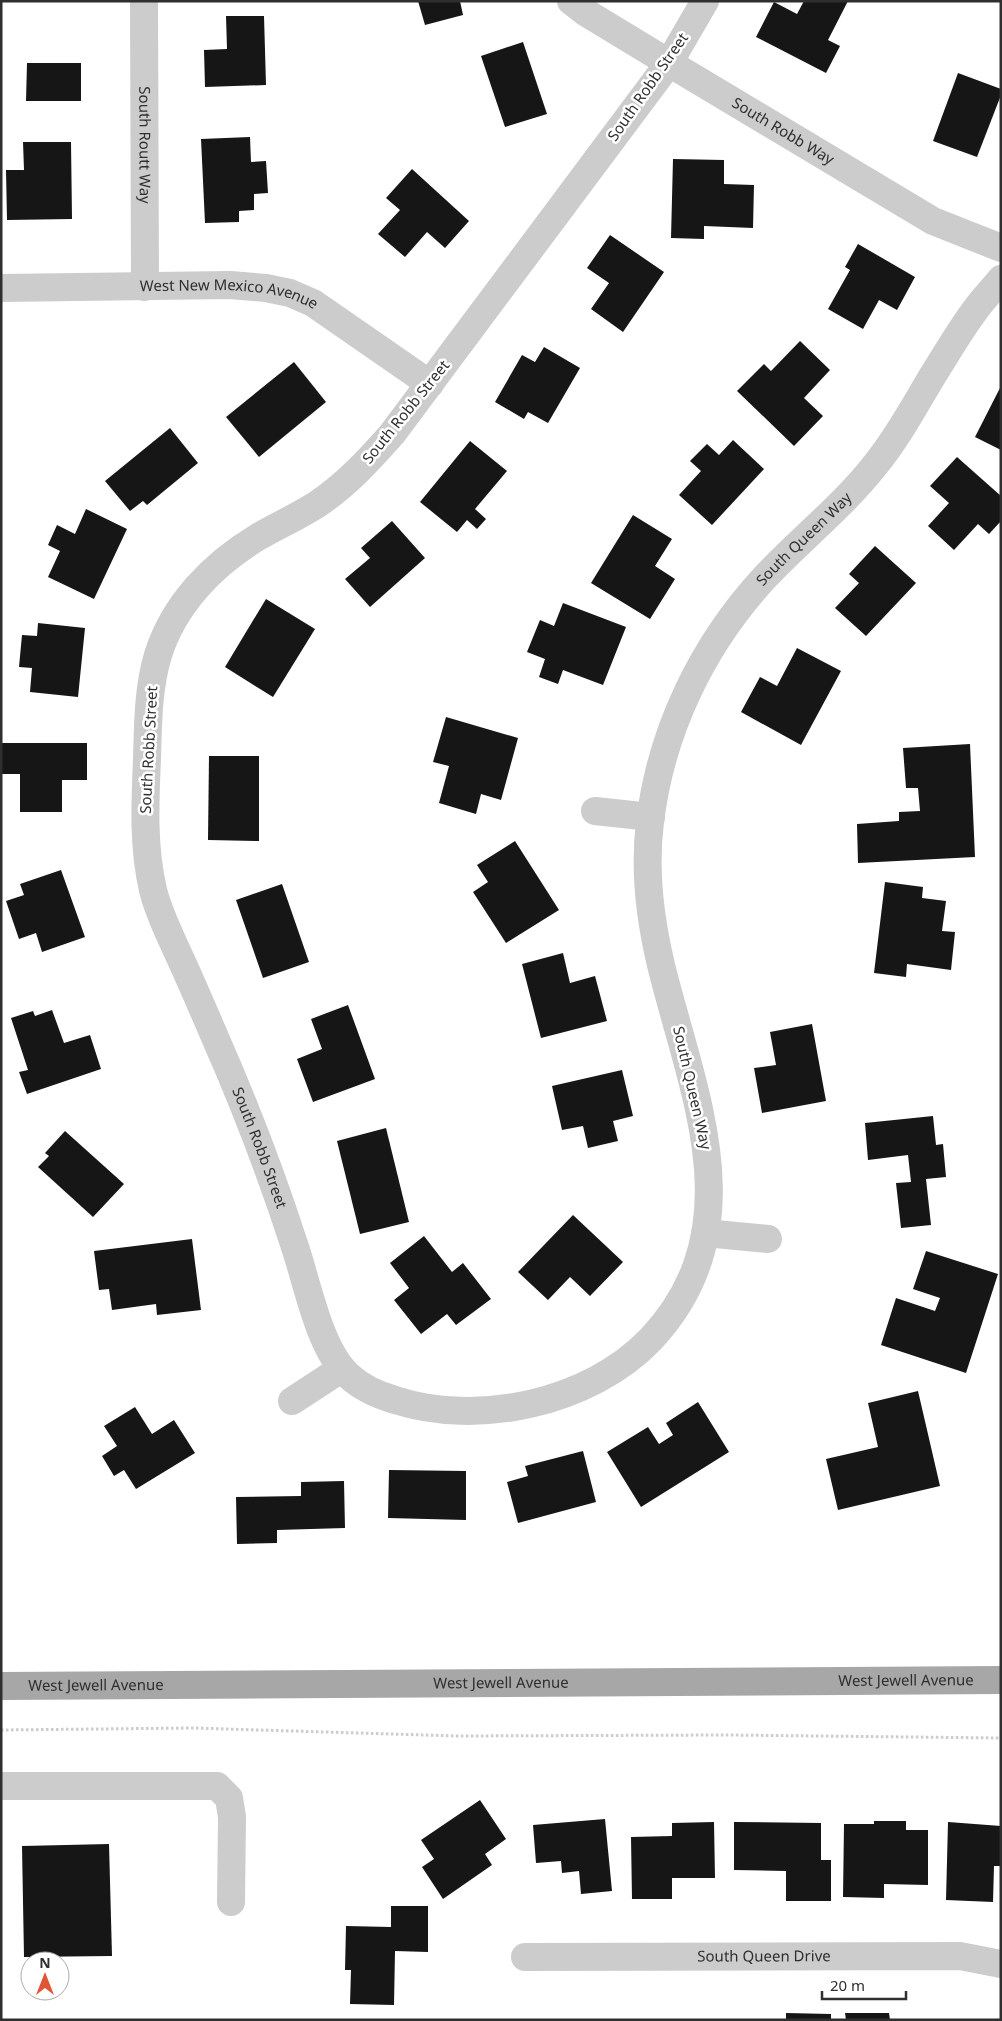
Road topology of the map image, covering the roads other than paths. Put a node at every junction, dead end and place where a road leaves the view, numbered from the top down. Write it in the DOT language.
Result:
graph roads {
  1 [pos="144,1"];
  2 [pos="571,1"];
  3 [pos="705,1"];
  4 [pos="668,63"];
  5 [pos="1001,248"];
  6 [pos="1001,279"];
  7 [pos="145,287"];
  8 [pos="1,288"];
  9 [pos="430,384"];
  10 [pos="595,811"];
  11 [pos="651,817"];
  12 [pos="705,1233"];
  13 [pos="768,1239"];
  14 [pos="341,1369"];
  15 [pos="570,1392"];
  16 [pos="292,1401"];
  17 [pos="1001,1680"];
  18 [pos="1,1686"];
  19 [pos="1,1786"];
  20 [pos="231,1902"];
  21 [pos="525,1957"];
  22 [pos="1001,1964"];
  1 -- 7 [label="street, South Routt Way"];
  2 -- 4 [label="street, South Robb Way"];
  3 -- 4 [label="street, South Robb Street"];
  4 -- 5 [label="street, South Robb Way"];
  4 -- 9 [label="street, South Robb Street"];
  6 -- 11 [label="street, South Queen Way"];
  7 -- 8 [label="street, West New Mexico Avenue"];
  7 -- 9 [label="street, West New Mexico Avenue"];
  9 -- 14 [label="street, South Robb Street"];
  10 -- 11 [label="street"];
  11 -- 12 [label="street, South Queen Way"];
  12 -- 13 [label="street"];
  12 -- 15 [label="street, South Queen Way"];
  14 -- 15 [label="street, South Robb Street"];
  14 -- 16 [label="street"];
  17 -- 18 [label="main road, West Jewell Avenue"];
  19 -- 20 [label="street"];
  21 -- 22 [label="street, South Queen Drive"];
}
